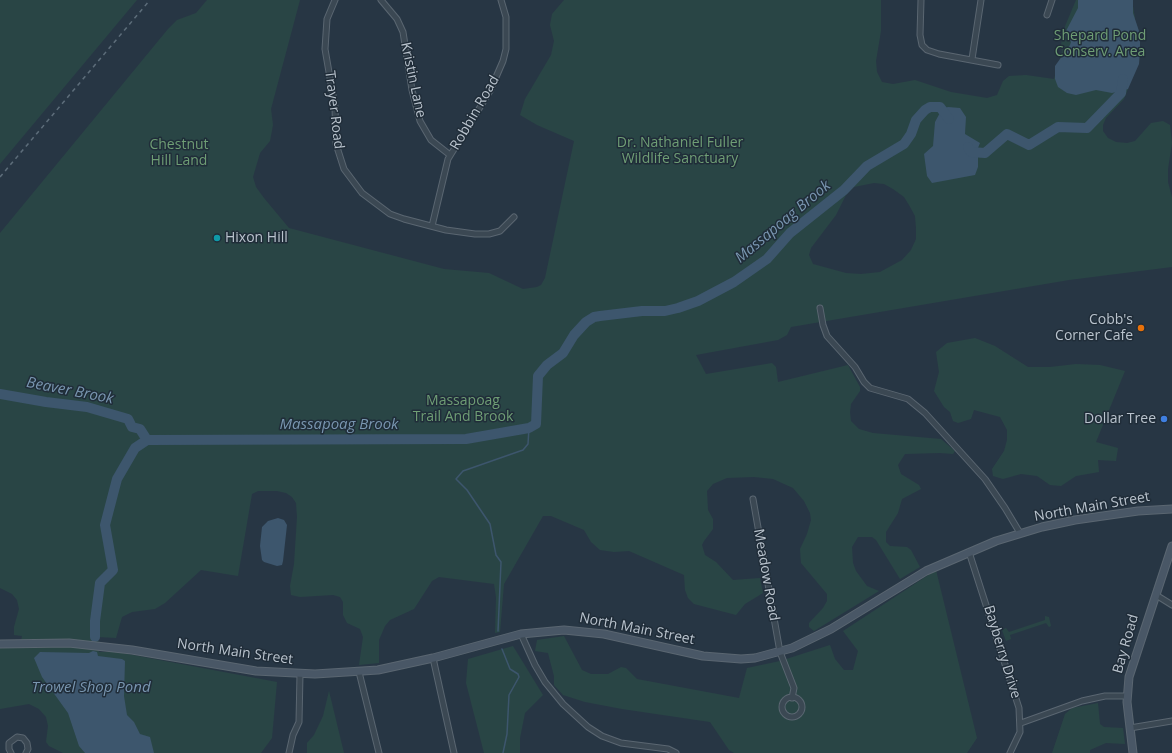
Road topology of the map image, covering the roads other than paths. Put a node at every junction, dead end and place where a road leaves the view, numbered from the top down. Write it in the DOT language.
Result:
graph roads {
  1 [pos="335,0"];
  2 [pos="381,0"];
  3 [pos="501,0"];
  4 [pos="921,0"];
  5 [pos="981,0"];
  6 [pos="1052,0"];
  7 [pos="1048,16"];
  8 [pos="972,60"];
  9 [pos="998,65"];
  10 [pos="450,155"];
  11 [pos="514,218"];
  12 [pos="432,226"];
  13 [pos="820,308"];
  14 [pos="753,499"];
  15 [pos="1172,508"];
  16 [pos="1020,534"];
  17 [pos="1172,546"];
  18 [pos="969,552"];
  19 [pos="1156,595"];
  20 [pos="1172,605"];
  21 [pos="521,634"];
  22 [pos="0,644"];
  23 [pos="780,652"];
  24 [pos="432,658"];
  25 [pos="359,672"];
  26 [pos="300,674"];
  27 [pos="1127,696"];
  28 [pos="792,698"];
  29 [pos="1172,721"];
  30 [pos="1021,723"];
  31 [pos="1130,728"];
  32 [pos="11,753"];
  33 [pos="26,753"];
  34 [pos="289,753"];
  35 [pos="379,753"];
  36 [pos="454,753"];
  37 [pos="676,753"];
  38 [pos="1010,753"];
  39 [pos="1133,753"];
  1 -- 12 [label="street, Trayer Road"];
  2 -- 10 [label="street, Kristin Lane"];
  3 -- 10 [label="street, Robbin Road"];
  4 -- 8 [label="street"];
  5 -- 8 [label="street"];
  6 -- 7 [label="street"];
  8 -- 9 [label="street"];
  10 -- 12 [label="street, Robbin Road"];
  11 -- 12 [label="street, Trayer Road"];
  13 -- 16 [label="street"];
  14 -- 23 [label="street, Meadow Road"];
  15 -- 16 [label="main road, North Main Street"];
  16 -- 18 [label="main road, North Main Street"];
  17 -- 19 [label="main road, Bay Road"];
  18 -- 23 [label="main road, North Main Street"];
  18 -- 30 [label="street, Bayberry Drive"];
  19 -- 20 [label="street"];
  19 -- 27 [label="main road, Bay Road"];
  21 -- 23 [label="main road, North Main Street"];
  21 -- 24 [label="main road, North Main Street"];
  21 -- 37 [label="street"];
  22 -- 26 [label="main road, North Main Street"];
  23 -- 28 [label="street, Meadow Road"];
  24 -- 25 [label="main road, North Main Street"];
  24 -- 36 [label="street"];
  25 -- 26 [label="main road, North Main Street"];
  25 -- 35 [label="street"];
  26 -- 34 [label="street"];
  27 -- 30 [label="street"];
  27 -- 31 [label="main road, Bay Road"];
  29 -- 31 [label="street"];
  30 -- 38 [label="street, Bayberry Drive"];
  31 -- 39 [label="main road, Bay Road"];
  32 -- 33 [label="street"];
}
